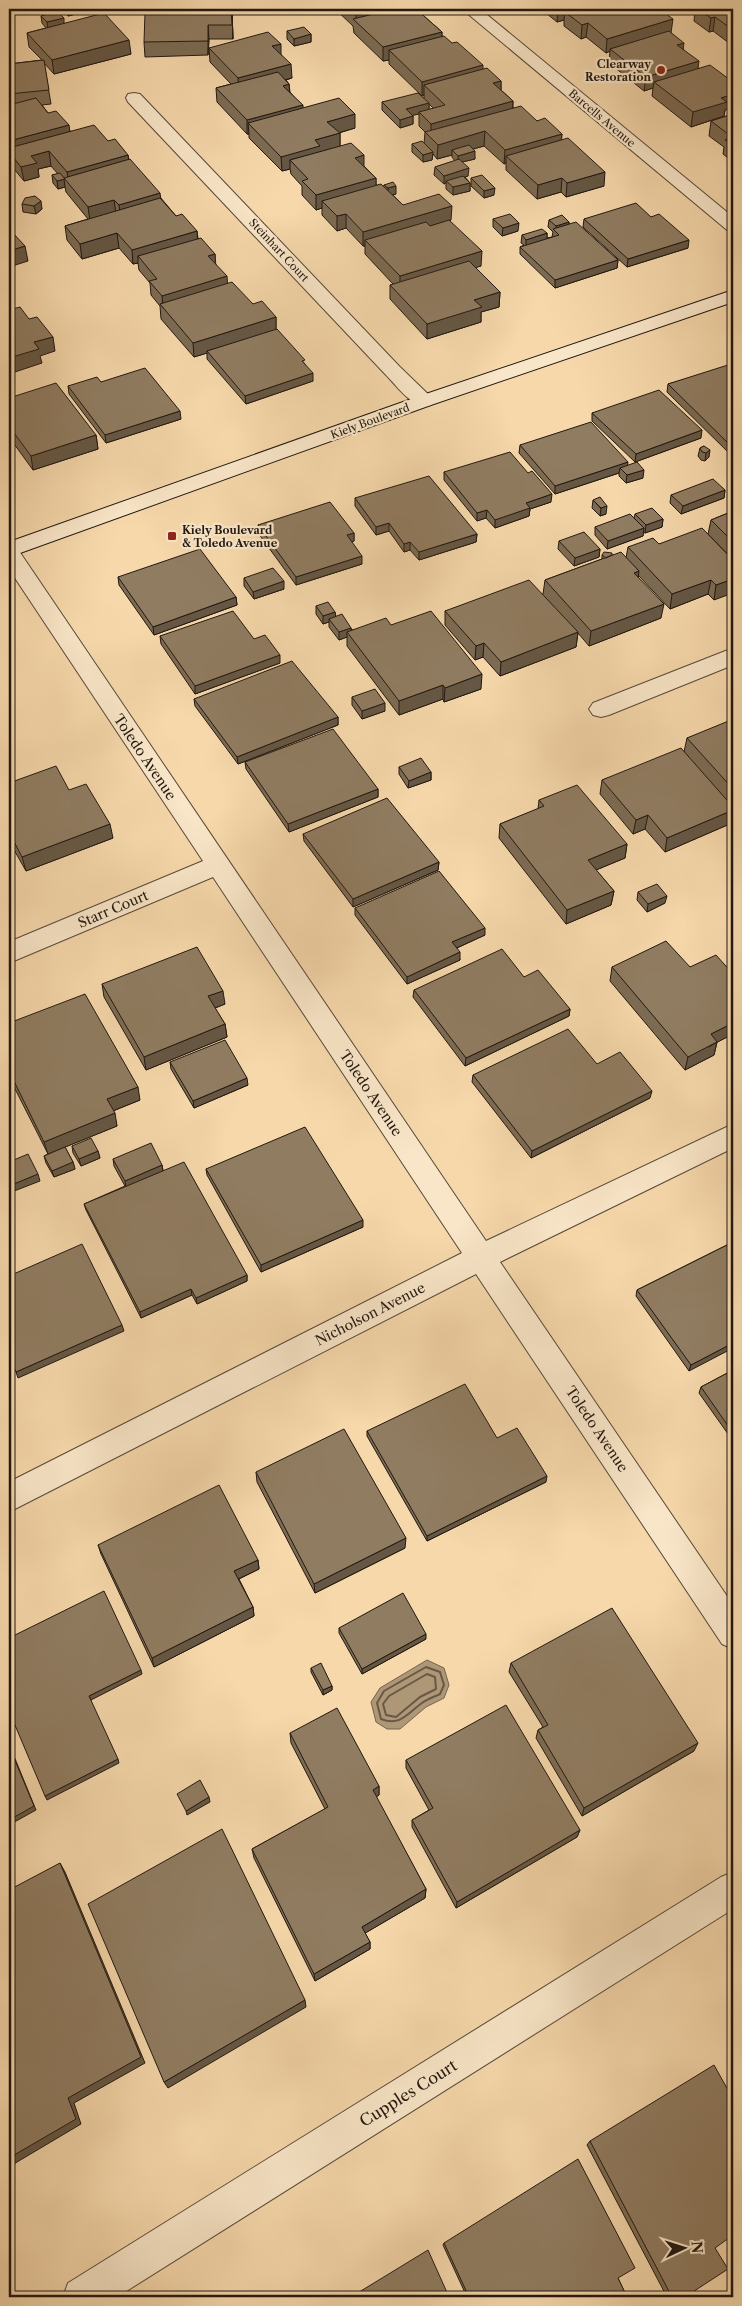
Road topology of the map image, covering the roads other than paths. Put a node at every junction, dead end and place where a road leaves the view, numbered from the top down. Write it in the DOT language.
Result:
graph roads {
  1 [pos="470,9"];
  2 [pos="134,98"];
  3 [pos="733,226"];
  4 [pos="733,296"];
  5 [pos="424,401"];
  6 [pos="9,552"];
  7 [pos="733,656"];
  8 [pos="601,709"];
  9 [pos="218,865"];
  10 [pos="9,952"];
  11 [pos="733,1135"];
  12 [pos="482,1257"];
  13 [pos="9,1498"];
  14 [pos="733,1633"];
  15 [pos="733,1889"];
  16 [pos="82,2297"];
  1 -- 3 [label="street, Barcells Avenue"];
  2 -- 5 [label="street, Steinhart Court"];
  4 -- 5 [label="street, Kiely Boulevard"];
  5 -- 6 [label="street, Kiely Boulevard"];
  6 -- 9 [label="street, Toledo Avenue"];
  7 -- 8 [label="street"];
  9 -- 10 [label="street, Starr Court"];
  9 -- 12 [label="street, Toledo Avenue"];
  11 -- 12 [label="street, Nicholson Avenue"];
  12 -- 13 [label="street, Nicholson Avenue"];
  12 -- 14 [label="street, Toledo Avenue"];
  15 -- 16 [label="street, Cupples Court"];
}
